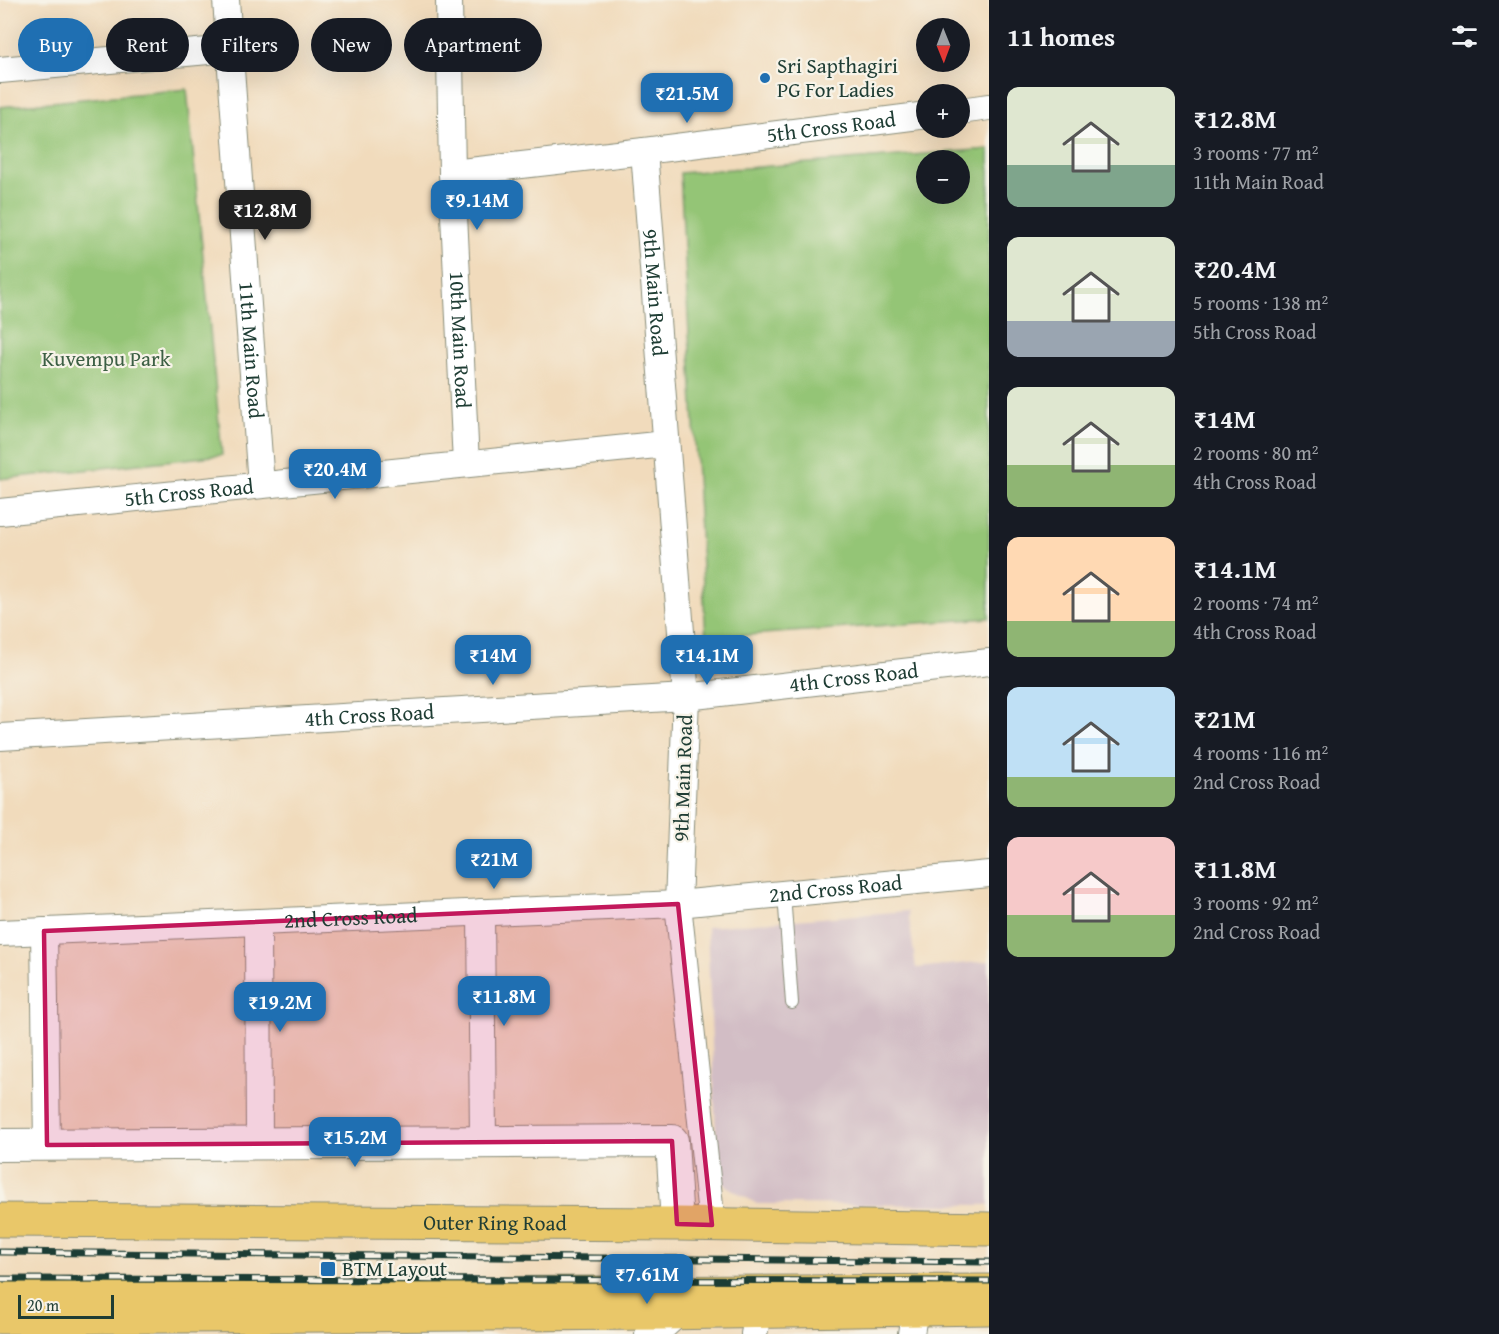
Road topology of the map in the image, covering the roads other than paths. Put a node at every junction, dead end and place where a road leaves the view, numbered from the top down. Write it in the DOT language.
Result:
graph roads {
  1 [pos="226,0"];
  2 [pos="449,0"];
  3 [pos="227,18"];
  4 [pos="201,52"];
  5 [pos="0,70"];
  6 [pos="232,72"];
  7 [pos="989,107"];
  8 [pos="970,110"];
  9 [pos="916,116"];
  10 [pos="644,151"];
  11 [pos="452,173"];
  12 [pos="666,444"];
  13 [pos="466,464"];
  14 [pos="261,485"];
  15 [pos="0,512"];
  16 [pos="989,662"];
  17 [pos="686,697"];
  18 [pos="0,737"];
  19 [pos="989,874"];
  20 [pos="784,894"];
  21 [pos="678,904"];
  22 [pos="481,912"];
  23 [pos="258,922"];
  24 [pos="44,931"];
  25 [pos="0,933"];
  26 [pos="792,1003"];
  27 [pos="483,1142"];
  28 [pos="259,1143"];
  29 [pos="47,1144"];
  30 [pos="0,1145"];
  31 [pos="0,1220"];
  32 [pos="677,1224"];
  33 [pos="712,1225"];
  34 [pos="989,1229"];
  35 [pos="0,1235"];
  36 [pos="989,1241"];
  37 [pos="989,1291"];
  38 [pos="0,1296"];
  39 [pos="989,1308"];
  40 [pos="675,1312"];
  41 [pos="0,1317"];
  42 [pos="913,1321"];
  43 [pos="757,1323"];
  44 [pos="651,1334"];
  1 -- 3 [label="street, 11th Main Road"];
  2 -- 11 [label="street, 10th Main Road"];
  4 -- 5 [label="street"];
  6 -- 14 [label="street, 11th Main Road"];
  7 -- 8 [label="street"];
  9 -- 10 [label="street, 5th Cross Road"];
  10 -- 11 [label="street, 5th Cross Road"];
  10 -- 12 [label="street, 9th Main Road"];
  11 -- 13 [label="street, 10th Main Road"];
  12 -- 13 [label="street, 5th Cross Road"];
  12 -- 17 [label="street, 9th Main Road"];
  13 -- 14 [label="street, 5th Cross Road"];
  14 -- 15 [label="street, 5th Cross Road"];
  16 -- 17 [label="street, 4th Cross Road"];
  17 -- 18 [label="street, 4th Cross Road"];
  17 -- 21 [label="street, 9th Main Road"];
  19 -- 20 [label="street, 2nd Cross Road"];
  20 -- 21 [label="street, 2nd Cross Road"];
  20 -- 26 [label="lane"];
  21 -- 22 [label="street, 2nd Cross Road"];
  21 -- 33 [label="street, 9th Main Road"];
  22 -- 23 [label="street, 2nd Cross Road"];
  22 -- 27 [label="street"];
  23 -- 24 [label="street, 2nd Cross Road"];
  23 -- 28 [label="street"];
  24 -- 25 [label="street, 2nd Cross Road"];
  24 -- 29 [label="street"];
  27 -- 28 [label="street"];
  27 -- 32 [label="street"];
  28 -- 29 [label="street"];
  29 -- 30 [label="street"];
  31 -- 32 [label="main road, Outer Ring Road"];
  32 -- 33 [label="main road, Outer Ring Road"];
  33 -- 34 [label="main road, Outer Ring Road"];
  35 -- 36 [label="main road"];
  37 -- 38 [label="main road"];
  39 -- 42 [label="main road"];
  40 -- 41 [label="main road"];
  40 -- 43 [label="main road"];
  40 -- 44 [label="street"];
  42 -- 43 [label="main road"];
}
